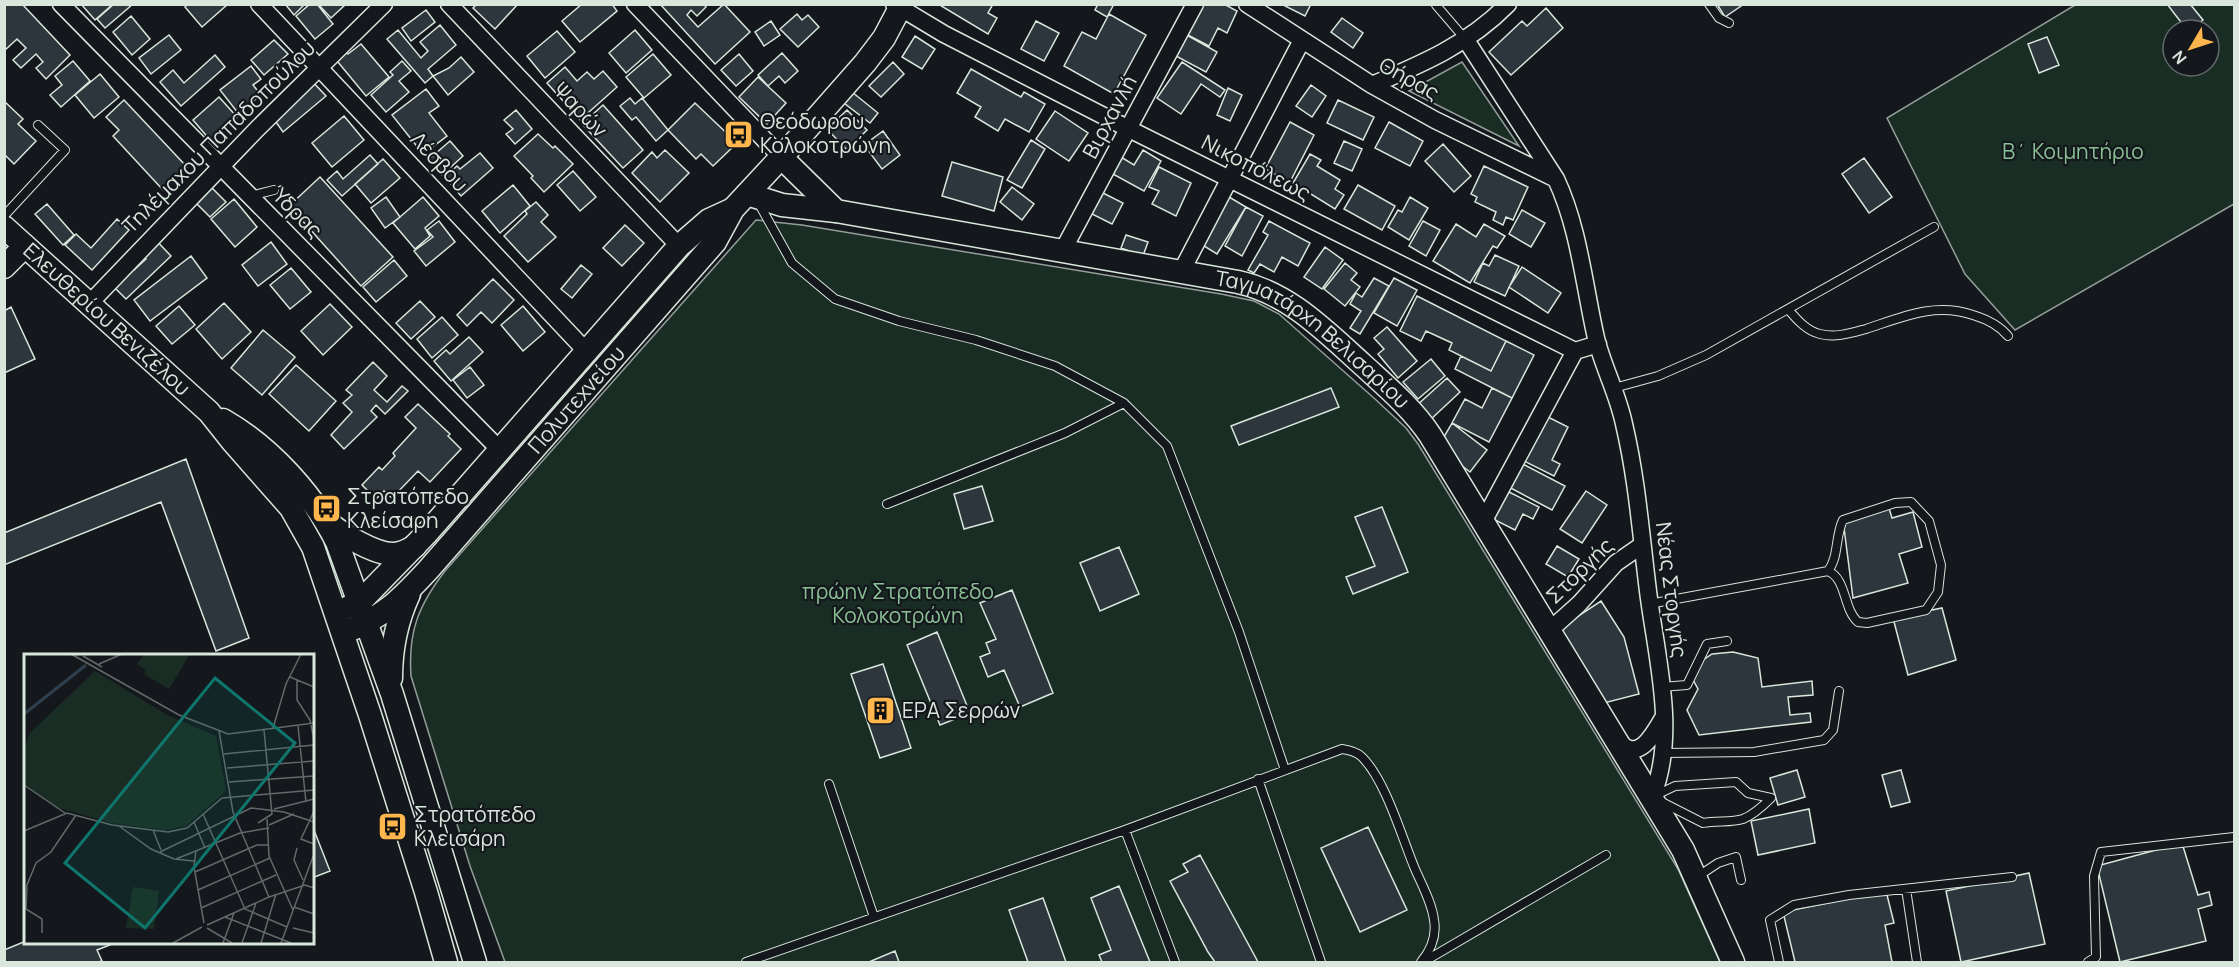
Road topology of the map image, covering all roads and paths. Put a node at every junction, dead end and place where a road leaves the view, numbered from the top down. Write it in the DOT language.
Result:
graph roads {
  1 [pos="61,4"];
  2 [pos="259,4"];
  3 [pos="384,4"];
  4 [pos="449,4"];
  5 [pos="635,4"];
  6 [pos="1195,4"];
  7 [pos="1247,4"];
  8 [pos="1508,4"];
  9 [pos="1709,4"];
  10 [pos="1436,5"];
  11 [pos="898,6"];
  12 [pos="1729,23"];
  13 [pos="1302,40"];
  14 [pos="1466,40"];
  15 [pos="319,68"];
  16 [pos="1371,85"];
  17 [pos="38,125"];
  18 [pos="1130,129"];
  19 [pos="781,157"];
  20 [pos="220,167"];
  21 [pos="1229,180"];
  22 [pos="1556,180"];
  23 [pos="274,190"];
  24 [pos="249,196"];
  25 [pos="745,200"];
  26 [pos="836,212"];
  27 [pos="4,216"];
  28 [pos="4,227"];
  29 [pos="1934,227"];
  30 [pos="25,246"];
  31 [pos="679,246"];
  32 [pos="1063,250"];
  33 [pos="4,267"];
  34 [pos="1181,272"];
  35 [pos="89,304"];
  36 [pos="1788,309"];
  37 [pos="2008,336"];
  38 [pos="1598,344"];
  39 [pos="586,351"];
  40 [pos="1575,351"];
  41 [pos="1614,388"];
  42 [pos="1125,403"];
  43 [pos="209,411"];
  44 [pos="500,450"];
  45 [pos="887,504"];
  46 [pos="326,521"];
  47 [pos="1482,522"];
  48 [pos="417,545"];
  49 [pos="1642,545"];
  50 [pos="1828,571"];
  51 [pos="413,586"];
  52 [pos="1649,603"];
  53 [pos="363,613"];
  54 [pos="340,623"];
  55 [pos="1550,630"];
  56 [pos="1727,641"];
  57 [pos="1660,687"];
  58 [pos="1839,691"];
  59 [pos="392,694"];
  60 [pos="1664,717"];
  61 [pos="1616,738"];
  62 [pos="1664,753"];
  63 [pos="1284,770"];
  64 [pos="1258,779"];
  65 [pos="829,784"];
  66 [pos="1652,797"];
  67 [pos="1125,830"];
  68 [pos="2235,837"];
  69 [pos="1606,855"];
  70 [pos="2012,877"];
  71 [pos="1697,878"];
  72 [pos="1741,880"];
  73 [pos="1906,889"];
  74 [pos="874,917"];
  75 [pos="2096,961"];
  76 [pos="446,963"];
  77 [pos="476,963"];
  78 [pos="746,963"];
  79 [pos="1175,963"];
  80 [pos="1322,963"];
  81 [pos="1422,963"];
  82 [pos="1733,963"];
  83 [pos="1779,963"];
  84 [pos="1917,963"];
  1 -- 20 [label="street, Ύδρας"];
  2 -- 15 [label="street, Λέσβου"];
  3 -- 15 [label="street, Τηλέμαχου Παπαδοπούλου"];
  4 -- 31 [label="street, Ψαρών"];
  5 -- 19 [label="street"];
  6 -- 18 [label="street, Βιρχανλή"];
  7 -- 13 [label="street, Θήρας"];
  8 -- 14 [label="street"];
  9 -- 12 [label="lane"];
  10 -- 14 [label="lane"];
  11 -- 18 [label="street, Νικοπόλεως"];
  11 -- 19 [label="main road, Πολυτεχνείου"];
  13 -- 16 [label="street, Θήρας"];
  13 -- 21 [label="street"];
  14 -- 16 [label="street"];
  14 -- 22 [label="street, Νέας Στοργής"];
  15 -- 20 [label="street, Τηλέμαχου Παπαδοπούλου"];
  15 -- 39 [label="street, Λέσβου"];
  16 -- 22 [label="street, Θήρας"];
  17 -- 27 [label="lane"];
  18 -- 21 [label="street, Νικοπόλεως"];
  18 -- 32 [label="street, Βιρχανλή"];
  19 -- 25 [label="main road, Πολυτεχνείου"];
  19 -- 26 [label="main road"];
  20 -- 24 [label="street, Ύδρας"];
  20 -- 35 [label="street, Τηλέμαχου Παπαδοπούλου"];
  21 -- 34 [label="street"];
  21 -- 40 [label="street, Νικοπόλεως"];
  22 -- 38 [label="street, Νέας Στοργής"];
  23 -- 24 [label="lane"];
  24 -- 44 [label="street, Ύδρας"];
  25 -- 26 [label="main road, Ταγματάρχη Βελισαρίου"];
  25 -- 31 [label="main road, Πολυτεχνείου"];
  25 -- 42 [label="lane"];
  25 -- 51 [label="main road, Πολυτεχνείου"];
  26 -- 32 [label="main road, Ταγματάρχη Βελισαρίου"];
  28 -- 30 [label="main road, Ελευθερίου Βενιζέλου"];
  29 -- 36 [label="lane"];
  30 -- 33 [label="main road"];
  30 -- 35 [label="main road, Ελευθερίου Βενιζέλου"];
  31 -- 39 [label="main road, Πολυτεχνείου"];
  32 -- 34 [label="main road, Ταγματάρχη Βελισαρίου"];
  34 -- 47 [label="main road, Ταγματάρχη Βελισαρίου"];
  35 -- 43 [label="main road, Ελευθερίου Βενιζέλου"];
  36 -- 37 [label="lane"];
  36 -- 41 [label="lane"];
  38 -- 40 [label="street"];
  38 -- 41 [label="street, Νέας Στοργής"];
  39 -- 44 [label="main road, Πολυτεχνείου"];
  40 -- 47 [label="street"];
  41 -- 49 [label="street, Νέας Στοργής"];
  42 -- 45 [label="lane"];
  42 -- 63 [label="lane"];
  43 -- 46 [label="main road, Ελευθερίου Βενιζέλου"];
  43 -- 54 [label="main road, Ελευθερίου Βενιζέλου"];
  44 -- 48 [label="main road, Πολυτεχνείου"];
  46 -- 48 [label="main road"];
  46 -- 53 [label="main road, Ελευθερίου Βενιζέλου"];
  47 -- 55 [label="main road, Ταγματάρχη Βελισαρίου"];
  48 -- 53 [label="main road, Πολυτεχνείου"];
  49 -- 52 [label="street, Νέας Στοργής"];
  49 -- 55 [label="street, Στοργής"];
  50 -- 50 [label="lane"];
  50 -- 52 [label="lane"];
  51 -- 53 [label="main road, Πολυτεχνείου"];
  51 -- 59 [label="main road"];
  52 -- 57 [label="street, Νέας Στοργής"];
  53 -- 54 [label="main road"];
  53 -- 59 [label="main road, Ελευθερίου Βενιζέλου"];
  54 -- 76 [label="main road, Ελευθερίου Βενιζέλου"];
  55 -- 61 [label="main road, Ταγματάρχη Βελισαρίου"];
  56 -- 57 [label="lane"];
  57 -- 60 [label="street, Νέας Στοργής"];
  58 -- 62 [label="lane"];
  59 -- 77 [label="main road"];
  60 -- 61 [label="street"];
  60 -- 62 [label="street, Νέας Στοργής"];
  61 -- 66 [label="main road, Ταγματάρχη Βελισαρίου"];
  62 -- 66 [label="street, Νέας Στοργής"];
  63 -- 64 [label="lane"];
  63 -- 81 [label="lane"];
  64 -- 67 [label="lane"];
  64 -- 80 [label="lane"];
  65 -- 74 [label="lane"];
  66 -- 66 [label="lane"];
  66 -- 71 [label="main road, Ταγματάρχη Βελισαρίου"];
  67 -- 74 [label="lane"];
  67 -- 79 [label="lane"];
  68 -- 75 [label="lane"];
  69 -- 81 [label="lane"];
  70 -- 73 [label="lane"];
  71 -- 72 [label="lane"];
  71 -- 82 [label="main road, Ταγματάρχη Βελισαρίου"];
  73 -- 83 [label="lane"];
  73 -- 84 [label="lane"];
  74 -- 78 [label="lane"];
}
